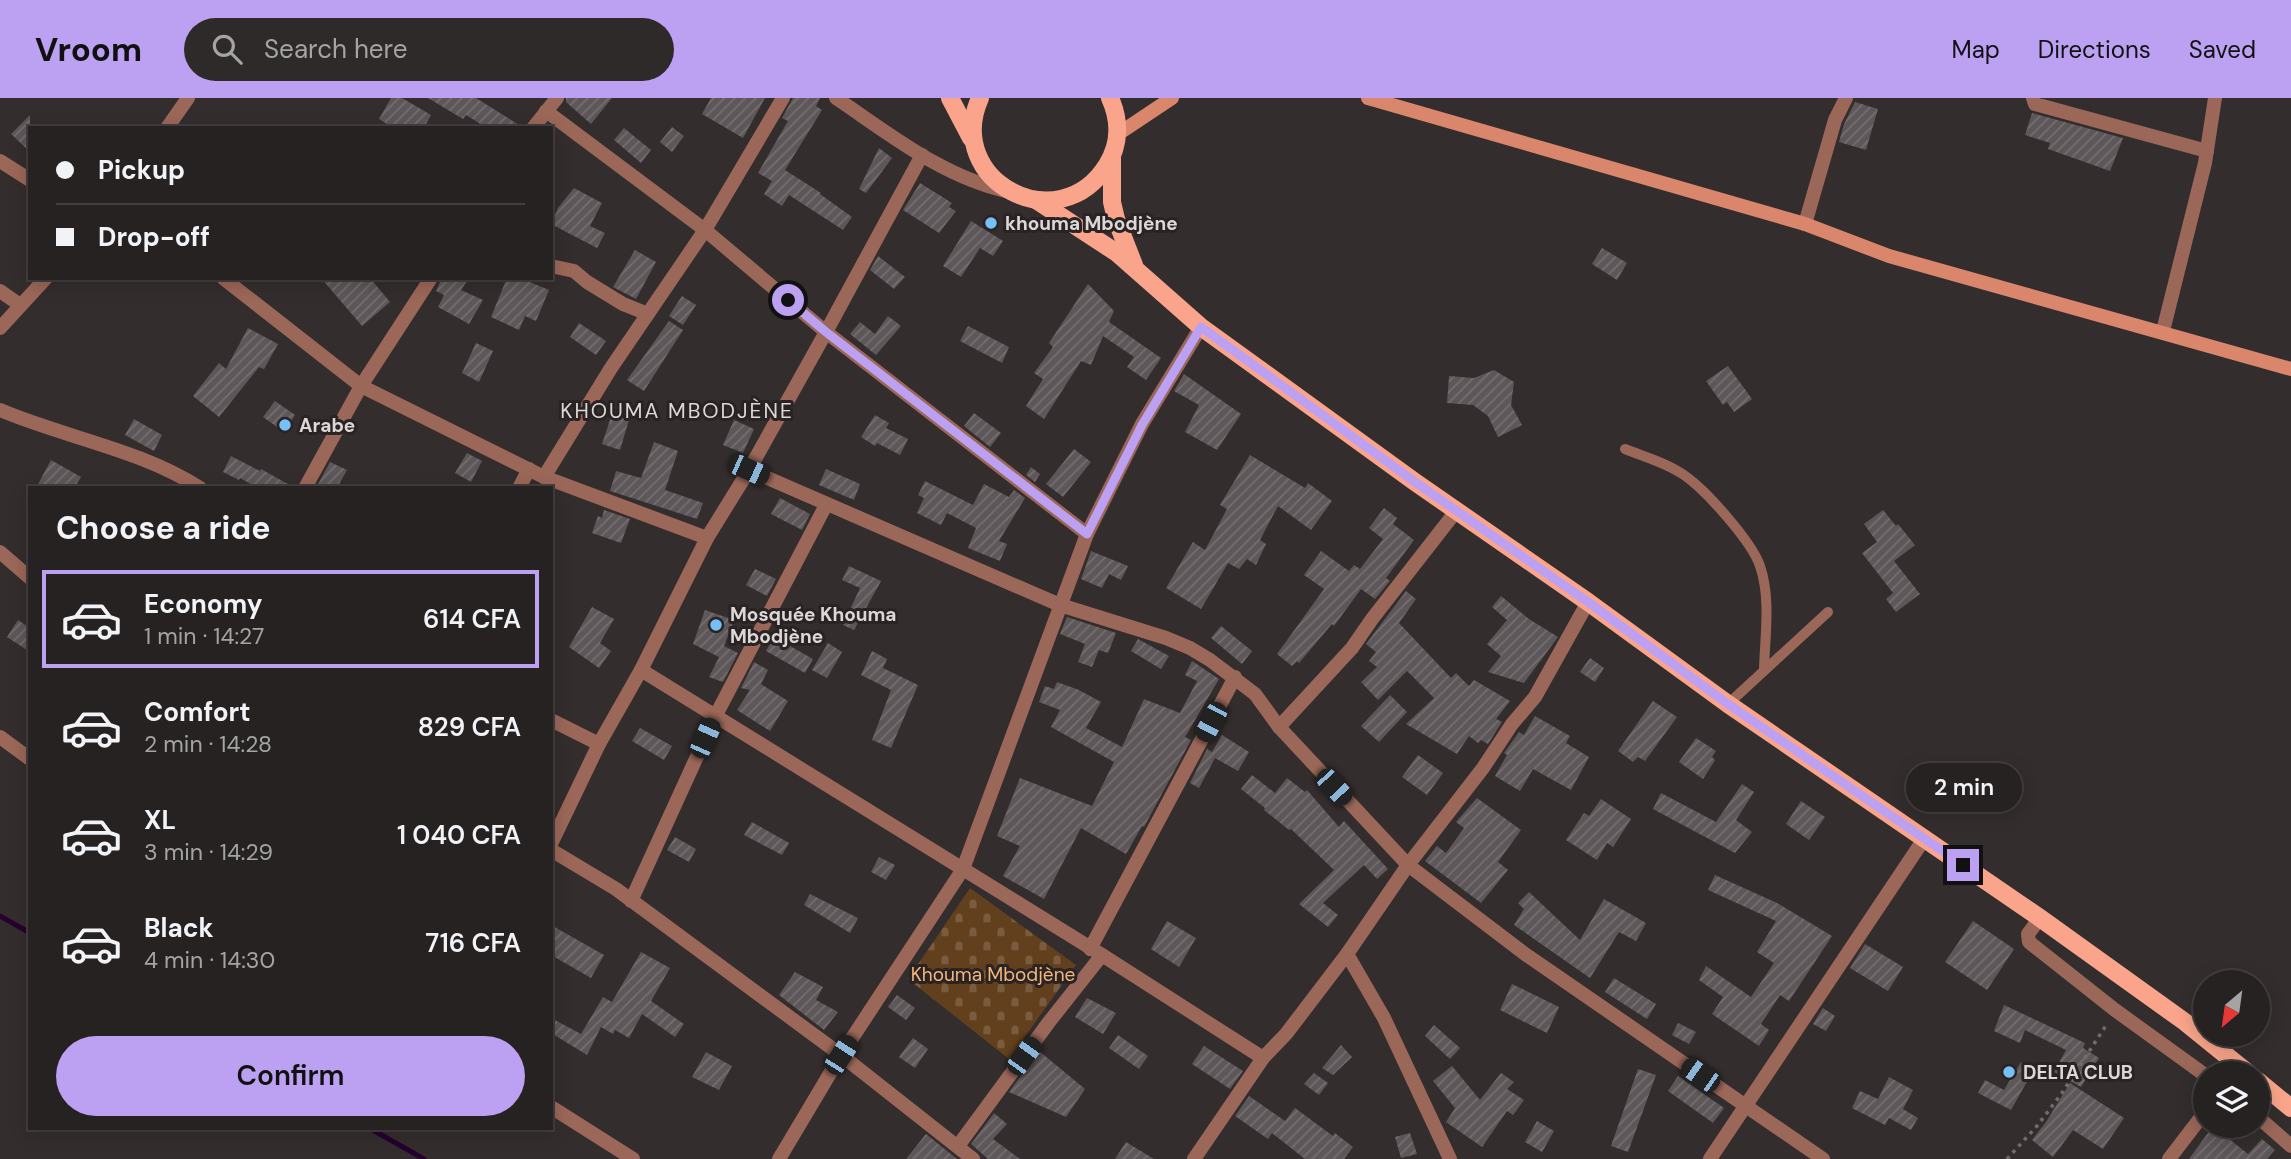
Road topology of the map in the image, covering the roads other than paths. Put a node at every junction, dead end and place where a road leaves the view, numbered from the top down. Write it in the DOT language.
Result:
graph roads {
  1 [pos="188,98"];
  2 [pos="557,98"];
  3 [pos="783,98"];
  4 [pos="836,98"];
  5 [pos="950,98"];
  6 [pos="980,98"];
  7 [pos="1110,98"];
  8 [pos="1172,98"];
  9 [pos="1367,98"];
  10 [pos="1846,98"];
  11 [pos="2033,98"];
  12 [pos="2216,98"];
  13 [pos="546,111"];
  14 [pos="168,126"];
  15 [pos="535,126"];
  16 [pos="1118,134"];
  17 [pos="974,143"];
  18 [pos="2207,151"];
  19 [pos="922,155"];
  20 [pos="1112,156"];
  21 [pos="0,161"];
  22 [pos="28,179"];
  23 [pos="1012,193"];
  24 [pos="1036,201"];
  25 [pos="1805,224"];
  26 [pos="705,230"];
  27 [pos="553,266"];
  28 [pos="1135,268"];
  29 [pos="44,280"];
  30 [pos="226,280"];
  31 [pos="430,280"];
  32 [pos="0,291"];
  33 [pos="20,305"];
  34 [pos="648,314"];
  35 [pos="1201,327"];
  36 [pos="0,328"];
  37 [pos="2163,331"];
  38 [pos="826,332"];
  39 [pos="2291,369"];
  40 [pos="361,386"];
  41 [pos="0,410"];
  42 [pos="1625,449"];
  43 [pos="529,469"];
  44 [pos="749,470"];
  45 [pos="544,477"];
  46 [pos="196,486"];
  47 [pos="306,486"];
  48 [pos="520,486"];
  49 [pos="826,505"];
  50 [pos="1457,510"];
  51 [pos="1087,534"];
  52 [pos="707,538"];
  53 [pos="1,554"];
  54 [pos="28,576"];
  55 [pos="1588,602"];
  56 [pos="1060,605"];
  57 [pos="1828,612"];
  58 [pos="1764,669"];
  59 [pos="641,670"];
  60 [pos="1235,677"];
  61 [pos="1728,704"];
  62 [pos="716,715"];
  63 [pos="553,721"];
  64 [pos="1279,727"];
  65 [pos="0,737"];
  66 [pos="599,744"];
  67 [pos="28,758"];
  68 [pos="1924,839"];
  69 [pos="553,843"];
  70 [pos="553,848"];
  71 [pos="1408,865"];
  72 [pos="963,869"];
  73 [pos="631,901"];
  74 [pos="2040,918"];
  75 [pos="1096,952"];
  76 [pos="1347,954"];
  77 [pos="841,1055"];
  78 [pos="1263,1058"];
  79 [pos="2230,1061"];
  80 [pos="2193,1066"];
  81 [pos="2270,1090"];
  82 [pos="1743,1106"];
  83 [pos="553,1108"];
  84 [pos="2291,1108"];
  85 [pos="2193,1128"];
  86 [pos="2270,1128"];
  87 [pos="958,1146"];
  88 [pos="2291,1146"];
  89 [pos="1201,1157"];
  90 [pos="634,1159"];
  91 [pos="779,1159"];
  92 [pos="973,1159"];
  93 [pos="1450,1159"];
  94 [pos="1710,1159"];
  95 [pos="1823,1159"];
  96 [pos="2169,1159"];
  1 -- 14 [label="street"];
  2 -- 13 [label="street"];
  3 -- 26 [label="street"];
  4 -- 19 [label="street"];
  5 -- 17 [label="main road"];
  6 -- 17 [label="main road"];
  7 -- 16 [label="main road"];
  8 -- 16 [label="street"];
  9 -- 25 [label="street"];
  10 -- 25 [label="street"];
  11 -- 18 [label="street"];
  12 -- 18 [label="street"];
  13 -- 15 [label="street"];
  13 -- 26 [label="street"];
  16 -- 20 [label="main road"];
  17 -- 23 [label="main road"];
  18 -- 37 [label="street"];
  19 -- 23 [label="street"];
  19 -- 38 [label="street"];
  20 -- 24 [label="main road"];
  20 -- 28 [label="main road"];
  21 -- 22 [label="street"];
  23 -- 24 [label="main road"];
  24 -- 28 [label="main road"];
  25 -- 37 [label="street"];
  26 -- 34 [label="street"];
  26 -- 38 [label="street"];
  27 -- 34 [label="street"];
  28 -- 35 [label="main road"];
  29 -- 33 [label="street"];
  30 -- 40 [label="street"];
  31 -- 40 [label="street"];
  32 -- 33 [label="street"];
  33 -- 36 [label="street"];
  34 -- 45 [label="street"];
  35 -- 50 [label="main road"];
  35 -- 51 [label="street"];
  37 -- 39 [label="street"];
  38 -- 44 [label="street"];
  38 -- 51 [label="street"];
  40 -- 43 [label="street"];
  40 -- 47 [label="street"];
  41 -- 46 [label="street"];
  42 -- 58 [label="lane"];
  43 -- 45 [label="street"];
  43 -- 48 [label="street"];
  44 -- 49 [label="street"];
  44 -- 52 [label="street"];
  45 -- 52 [label="street"];
  49 -- 56 [label="street"];
  49 -- 62 [label="street"];
  50 -- 55 [label="main road"];
  50 -- 64 [label="street"];
  51 -- 56 [label="street"];
  52 -- 59 [label="street"];
  53 -- 54 [label="street"];
  55 -- 61 [label="main road"];
  55 -- 71 [label="street"];
  56 -- 60 [label="street"];
  56 -- 72 [label="street"];
  57 -- 58 [label="lane"];
  58 -- 61 [label="lane"];
  59 -- 62 [label="street"];
  59 -- 66 [label="street"];
  60 -- 64 [label="street"];
  60 -- 75 [label="street"];
  61 -- 68 [label="main road"];
  62 -- 72 [label="street"];
  62 -- 73 [label="street"];
  63 -- 66 [label="street"];
  64 -- 71 [label="street"];
  65 -- 67 [label="street"];
  66 -- 69 [label="street"];
  68 -- 74 [label="main road"];
  68 -- 82 [label="street"];
  70 -- 73 [label="street"];
  71 -- 76 [label="street"];
  71 -- 82 [label="street"];
  72 -- 75 [label="street"];
  72 -- 77 [label="street"];
  73 -- 77 [label="street"];
  74 -- 79 [label="main road"];
  74 -- 80 [label="street"];
  75 -- 78 [label="street"];
  75 -- 87 [label="street"];
  76 -- 78 [label="street"];
  76 -- 93 [label="street"];
  77 -- 87 [label="street"];
  77 -- 91 [label="street"];
  78 -- 89 [label="street"];
  81 -- 84 [label="main road"];
  82 -- 94 [label="street"];
  82 -- 95 [label="street"];
  83 -- 90 [label="street"];
  85 -- 96 [label="street"];
  86 -- 88 [label="street"];
  87 -- 92 [label="street"];
}
